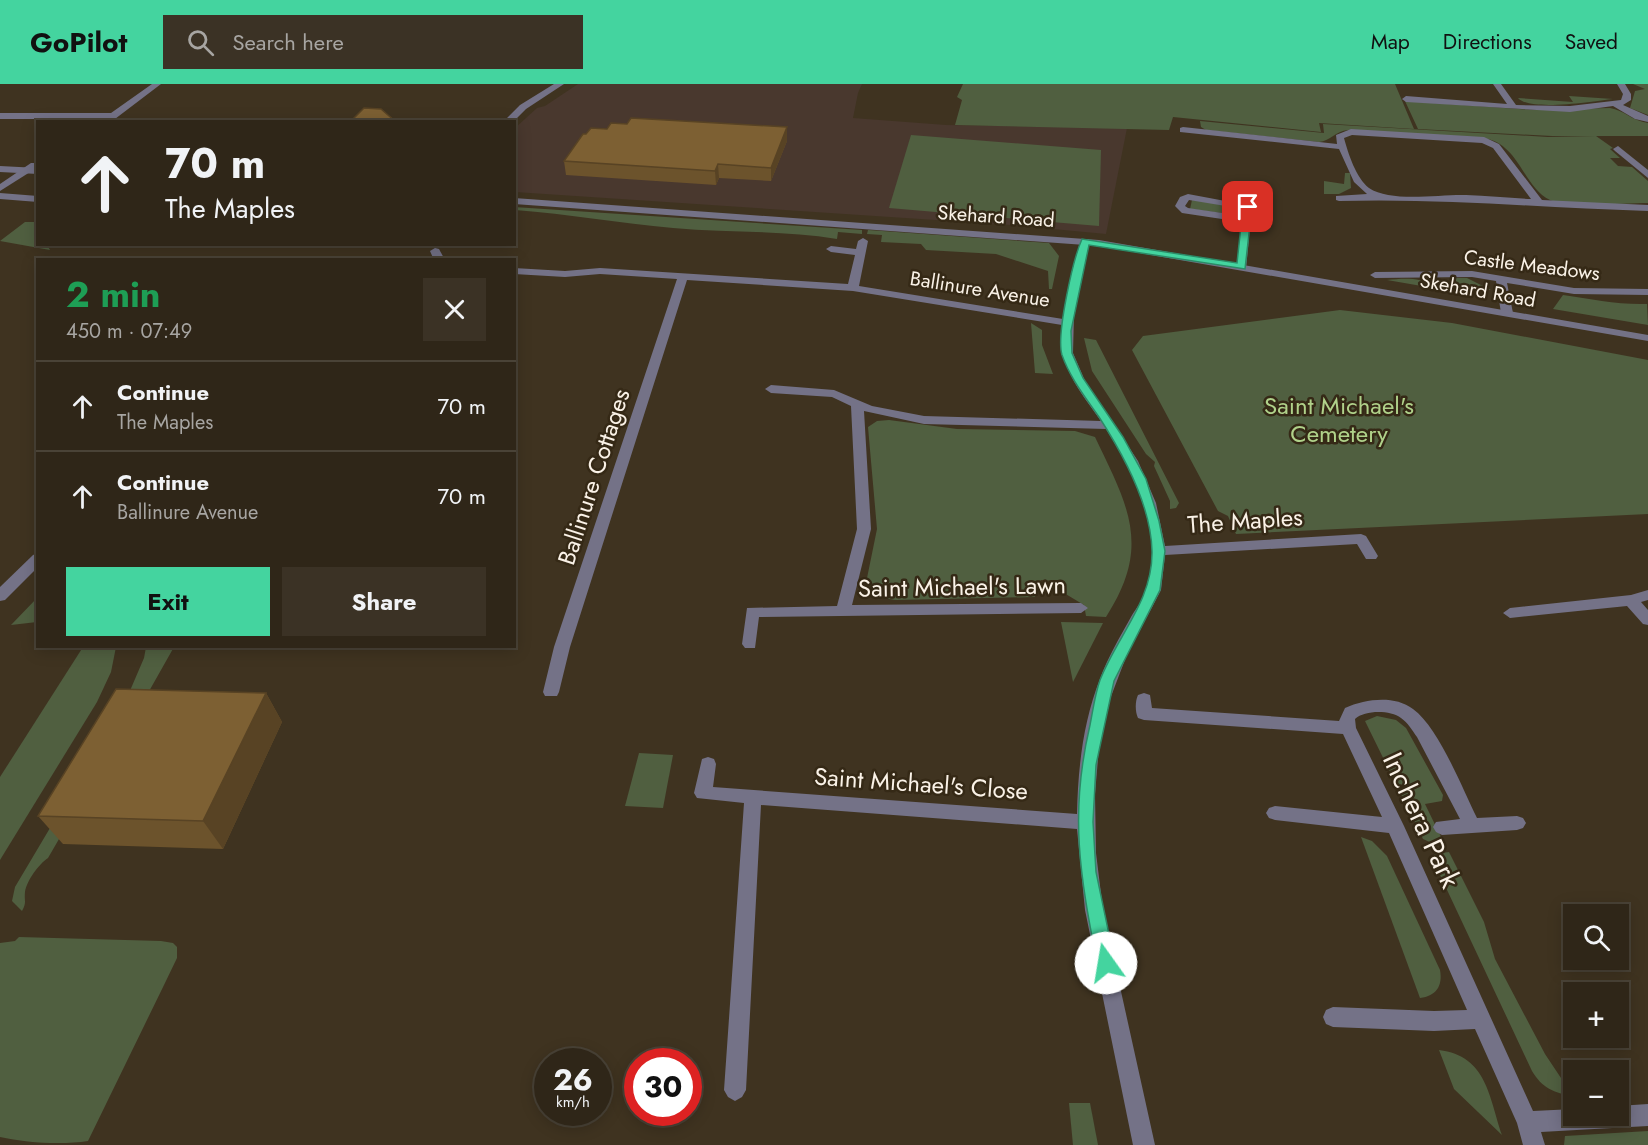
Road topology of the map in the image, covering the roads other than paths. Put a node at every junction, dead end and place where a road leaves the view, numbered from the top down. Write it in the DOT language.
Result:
graph roads {
  1 [pos="158,84"];
  2 [pos="560,84"];
  3 [pos="1497,84"];
  4 [pos="1622,85"];
  5 [pos="1637,87"];
  6 [pos="1406,99"];
  7 [pos="1616,104"];
  8 [pos="1513,106"];
  9 [pos="0,116"];
  10 [pos="108,119"];
  11 [pos="1648,119"];
  12 [pos="509,120"];
  13 [pos="1182,130"];
  14 [pos="1341,147"];
  15 [pos="1618,149"];
  16 [pos="0,162"];
  17 [pos="34,168"];
  18 [pos="0,169"];
  19 [pos="1648,175"];
  20 [pos="0,188"];
  21 [pos="0,196"];
  22 [pos="1383,197"];
  23 [pos="1340,198"];
  24 [pos="36,200"];
  25 [pos="516,201"];
  26 [pos="36,202"];
  27 [pos="1540,204"];
  28 [pos="28,208"];
  29 [pos="1648,208"];
  30 [pos="1247,220"];
  31 [pos="1085,241"];
  32 [pos="831,249"];
  33 [pos="1242,267"];
  34 [pos="516,271"];
  35 [pos="1429,274"];
  36 [pos="1376,275"];
  37 [pos="683,277"];
  38 [pos="1501,277"];
  39 [pos="1438,284"];
  40 [pos="853,288"];
  41 [pos="1648,292"];
  42 [pos="1507,313"];
  43 [pos="1068,323"];
  44 [pos="1648,338"];
  45 [pos="771,389"];
  46 [pos="795,390"];
  47 [pos="792,404"];
  48 [pos="857,404"];
  49 [pos="1110,425"];
  50 [pos="1158,551"];
  51 [pos="1371,556"];
  52 [pos="36,560"];
  53 [pos="1648,595"];
  54 [pos="0,596"];
  55 [pos="1631,600"];
  56 [pos="1082,608"];
  57 [pos="843,612"];
  58 [pos="1509,613"];
  59 [pos="1648,620"];
  60 [pos="750,644"];
  61 [pos="551,692"];
  62 [pos="1144,699"];
  63 [pos="1348,728"];
  64 [pos="708,764"];
  65 [pos="753,798"];
  66 [pos="1275,813"];
  67 [pos="1085,822"];
  68 [pos="1516,823"];
  69 [pos="1472,825"];
  70 [pos="1395,826"];
  71 [pos="1442,827"];
  72 [pos="1333,1017"];
  73 [pos="1481,1020"];
  74 [pos="735,1090"];
  75 [pos="1648,1115"];
  76 [pos="1527,1122"];
  77 [pos="1144,1145"];
  78 [pos="1534,1145"];
  1 -- 10 [label="street"];
  2 -- 12 [label="street"];
  3 -- 8 [label="street"];
  4 -- 5 [label="street"];
  4 -- 7 [label="street"];
  6 -- 8 [label="street"];
  7 -- 8 [label="street"];
  7 -- 11 [label="street"];
  9 -- 10 [label="street"];
  13 -- 14 [label="street"];
  14 -- 22 [label="street"];
  14 -- 27 [label="street"];
  15 -- 19 [label="street"];
  16 -- 17 [label="street"];
  17 -- 18 [label="street"];
  17 -- 20 [label="street"];
  21 -- 24 [label="street"];
  22 -- 23 [label="street"];
  22 -- 27 [label="street"];
  25 -- 31 [label="street, Skehard Road"];
  26 -- 28 [label="street"];
  27 -- 29 [label="street"];
  30 -- 30 [label="street"];
  30 -- 33 [label="street"];
  31 -- 33 [label="street, Skehard Road"];
  31 -- 43 [label="street"];
  32 -- 40 [label="street"];
  33 -- 42 [label="street, Skehard Road"];
  34 -- 37 [label="street, Ballinure Avenue"];
  35 -- 36 [label="street, Castle Meadows"];
  35 -- 38 [label="street, Castle Meadows"];
  35 -- 39 [label="street"];
  37 -- 40 [label="street, Ballinure Avenue"];
  37 -- 61 [label="street, Ballinure Cottages"];
  38 -- 41 [label="street, Castle Meadows"];
  38 -- 42 [label="street"];
  40 -- 43 [label="street, Ballinure Avenue"];
  42 -- 44 [label="street, Skehard Road"];
  43 -- 49 [label="street, Ballinure Avenue"];
  45 -- 46 [label="street"];
  46 -- 47 [label="street"];
  46 -- 48 [label="street"];
  48 -- 49 [label="street"];
  48 -- 57 [label="street, Saint Michael's Lawn"];
  49 -- 50 [label="street, Ballinure Avenue"];
  50 -- 51 [label="street, The Maples"];
  50 -- 67 [label="street, The Maples"];
  52 -- 54 [label="street"];
  53 -- 55 [label="street"];
  55 -- 58 [label="street"];
  55 -- 59 [label="street"];
  56 -- 57 [label="street, Saint Michael's Lawn"];
  57 -- 60 [label="street, Saint Michael's Lawn"];
  62 -- 63 [label="street"];
  63 -- 69 [label="street, Inchera Park"];
  63 -- 70 [label="street, Inchera Park"];
  64 -- 65 [label="street, Saint Michael's Close"];
  65 -- 67 [label="street, Saint Michael's Close"];
  65 -- 74 [label="street"];
  66 -- 70 [label="street"];
  67 -- 77 [label="street, The Maples"];
  68 -- 69 [label="street"];
  69 -- 71 [label="street"];
  70 -- 73 [label="street, Inchera Park"];
  72 -- 73 [label="street"];
  73 -- 76 [label="street, Inchera Park"];
  75 -- 76 [label="street"];
  76 -- 78 [label="street, Inchera Park"];
}
